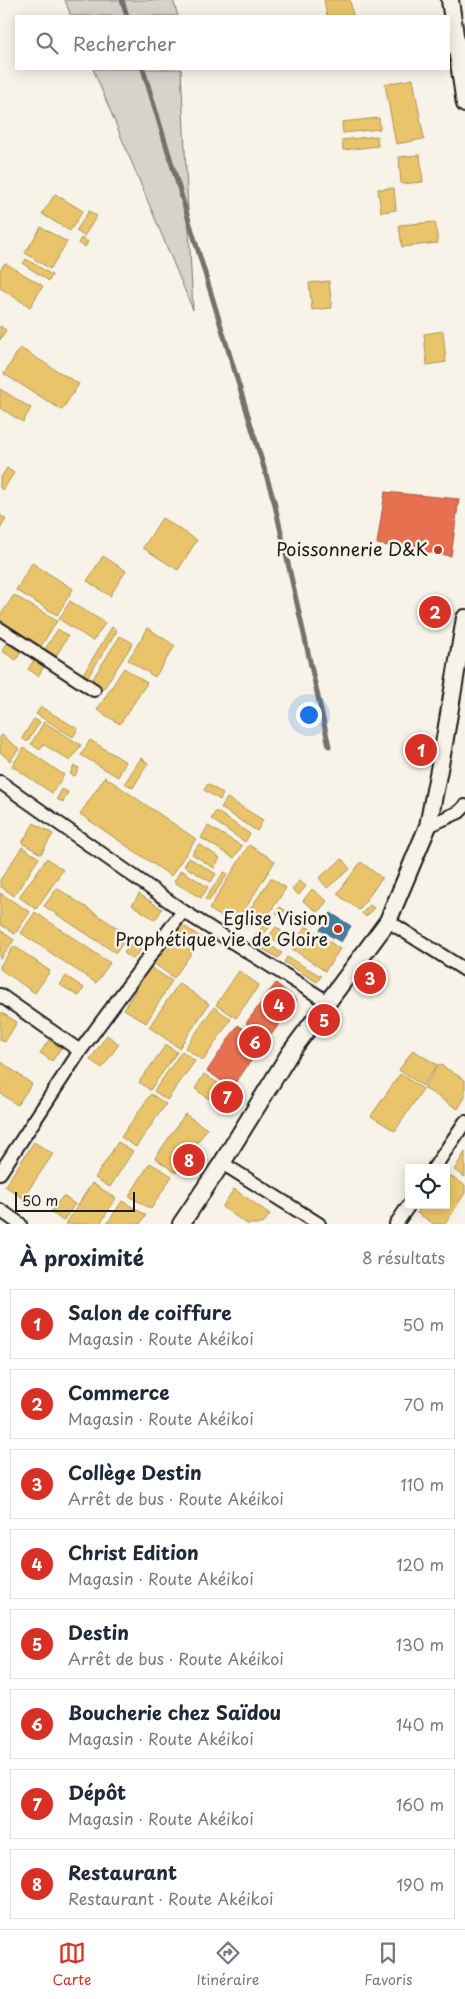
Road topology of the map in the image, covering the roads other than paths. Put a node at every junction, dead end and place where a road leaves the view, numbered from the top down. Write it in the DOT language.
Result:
graph roads {
  1 [pos="450,0"];
  2 [pos="465,104"];
  3 [pos="465,618"];
  4 [pos="0,629"];
  5 [pos="94,690"];
  6 [pos="0,782"];
  7 [pos="465,806"];
  8 [pos="428,826"];
  9 [pos="183,911"];
  10 [pos="388,921"];
  11 [pos="465,970"];
  12 [pos="0,995"];
  13 [pos="328,1002"];
  14 [pos="80,1051"];
  15 [pos="465,1122"];
  16 [pos="222,1163"];
  17 [pos="437,1164"];
  18 [pos="0,1173"];
  19 [pos="406,1209"];
  20 [pos="0,1210"];
  21 [pos="20,1224"];
  22 [pos="181,1224"];
  23 [pos="319,1224"];
  24 [pos="396,1224"];
  1 -- 2 [label="street"];
  3 -- 8 [label="street"];
  4 -- 5 [label="street"];
  6 -- 9 [label="street"];
  7 -- 8 [label="street"];
  8 -- 10 [label="street"];
  9 -- 13 [label="street"];
  9 -- 14 [label="street"];
  10 -- 11 [label="street"];
  10 -- 13 [label="street"];
  12 -- 14 [label="street"];
  13 -- 16 [label="street"];
  14 -- 18 [label="street"];
  15 -- 17 [label="street"];
  16 -- 22 [label="street"];
  16 -- 23 [label="street"];
  19 -- 24 [label="street"];
  20 -- 21 [label="street"];
}
